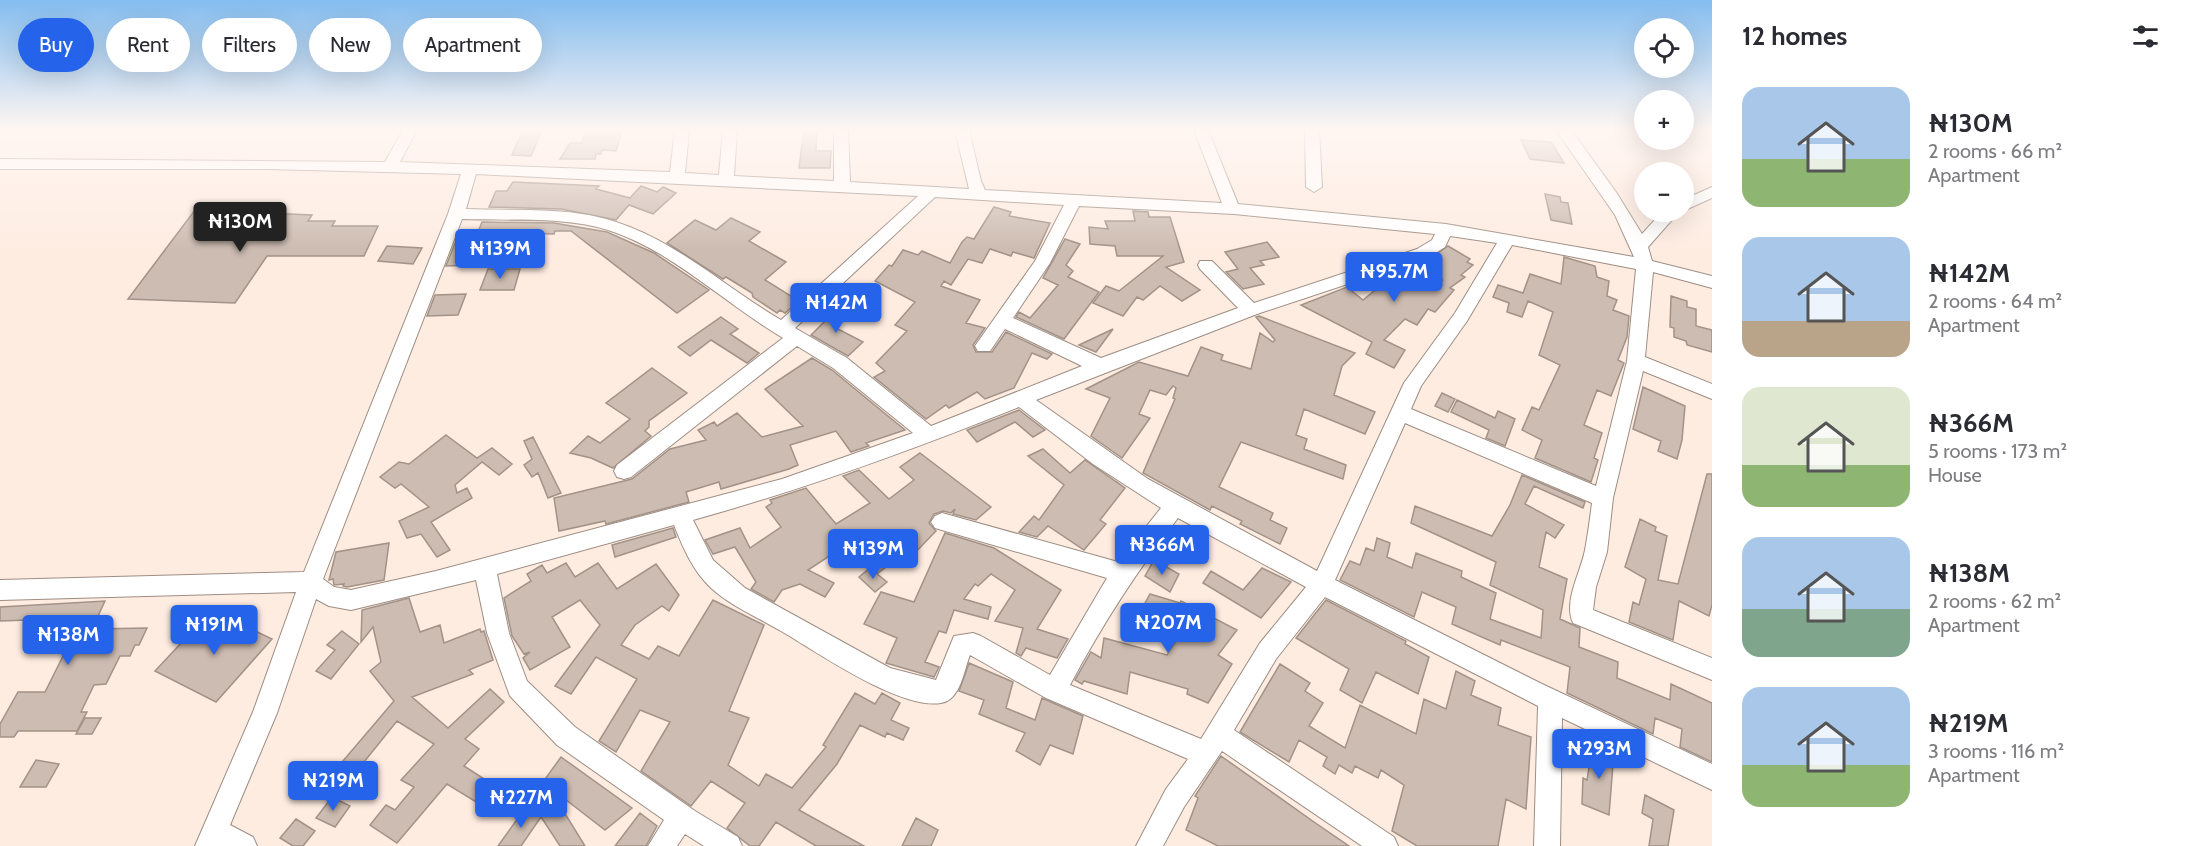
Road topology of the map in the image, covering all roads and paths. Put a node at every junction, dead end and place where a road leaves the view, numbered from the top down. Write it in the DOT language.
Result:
graph roads {
  1 [pos="463,169"];
  2 [pos="678,169"];
  3 [pos="727,169"];
  4 [pos="842,169"];
  5 [pos="971,169"];
  6 [pos="1217,169"];
  7 [pos="1313,169"];
  8 [pos="1591,169"];
  9 [pos="470,170"];
  10 [pos="677,178"];
  11 [pos="726,181"];
  12 [pos="842,186"];
  13 [pos="1314,187"];
  14 [pos="932,191"];
  15 [pos="1712,192"];
  16 [pos="979,193"];
  17 [pos="1074,201"];
  18 [pos="1694,201"];
  19 [pos="1232,209"];
  20 [pos="456,214"];
  21 [pos="1664,222"];
  22 [pos="1446,229"];
  23 [pos="1508,239"];
  24 [pos="1642,255"];
  25 [pos="1206,265"];
  26 [pos="1712,282"];
  27 [pos="1251,310"];
  28 [pos="1002,320"];
  29 [pos="790,333"];
  30 [pos="984,346"];
  31 [pos="1636,361"];
  32 [pos="1100,366"];
  33 [pos="1712,392"];
  34 [pos="1021,398"];
  35 [pos="1399,412"];
  36 [pos="929,435"];
  37 [pos="624,471"];
  38 [pos="1603,498"];
  39 [pos="1174,507"];
  40 [pos="680,513"];
  41 [pos="942,522"];
  42 [pos="485,568"];
  43 [pos="1124,573"];
  44 [pos="311,582"];
  45 [pos="1322,585"];
  46 [pos="0,590"];
  47 [pos="1712,669"];
  48 [pos="1054,690"];
  49 [pos="1550,702"];
  50 [pos="1212,744"];
  51 [pos="1712,777"];
  52 [pos="682,816"];
  53 [pos="211,838"];
  54 [pos="244,846"];
  55 [pos="661,846"];
  56 [pos="729,846"];
  57 [pos="1149,846"];
  58 [pos="1385,846"];
  59 [pos="1547,846"];
  1 -- 9 [label="street"];
  2 -- 10 [label="street"];
  3 -- 11 [label="street"];
  4 -- 12 [label="street"];
  5 -- 16 [label="street"];
  6 -- 19 [label="street"];
  7 -- 13 [label="street"];
  8 -- 24 [label="street"];
  9 -- 10 [label="street"];
  9 -- 20 [label="street"];
  10 -- 11 [label="street"];
  11 -- 12 [label="street"];
  12 -- 14 [label="street"];
  14 -- 16 [label="street"];
  14 -- 29 [label="street"];
  15 -- 18 [label="street"];
  16 -- 17 [label="street"];
  17 -- 19 [label="street"];
  17 -- 28 [label="street"];
  19 -- 22 [label="street"];
  20 -- 29 [label="street"];
  20 -- 44 [label="street"];
  21 -- 24 [label="street"];
  22 -- 23 [label="street"];
  22 -- 27 [label="street"];
  23 -- 24 [label="street"];
  23 -- 35 [label="street"];
  24 -- 26 [label="street"];
  24 -- 31 [label="street"];
  25 -- 27 [label="street"];
  27 -- 32 [label="street"];
  28 -- 30 [label="street"];
  28 -- 32 [label="street"];
  29 -- 36 [label="street"];
  29 -- 37 [label="street"];
  31 -- 33 [label="street"];
  31 -- 38 [label="street"];
  32 -- 34 [label="street"];
  34 -- 36 [label="street"];
  34 -- 39 [label="street"];
  35 -- 38 [label="street"];
  35 -- 45 [label="street"];
  36 -- 40 [label="street"];
  38 -- 47 [label="street"];
  39 -- 43 [label="street"];
  39 -- 45 [label="street"];
  40 -- 42 [label="street"];
  40 -- 48 [label="street"];
  41 -- 43 [label="street"];
  42 -- 44 [label="street"];
  42 -- 52 [label="street"];
  43 -- 48 [label="street"];
  44 -- 46 [label="street"];
  44 -- 53 [label="street"];
  45 -- 49 [label="street"];
  45 -- 50 [label="street"];
  48 -- 50 [label="street"];
  49 -- 51 [label="street"];
  49 -- 59 [label="street"];
  50 -- 57 [label="street"];
  50 -- 58 [label="street"];
  52 -- 55 [label="street"];
  52 -- 56 [label="street"];
  53 -- 54 [label="street"];
}
